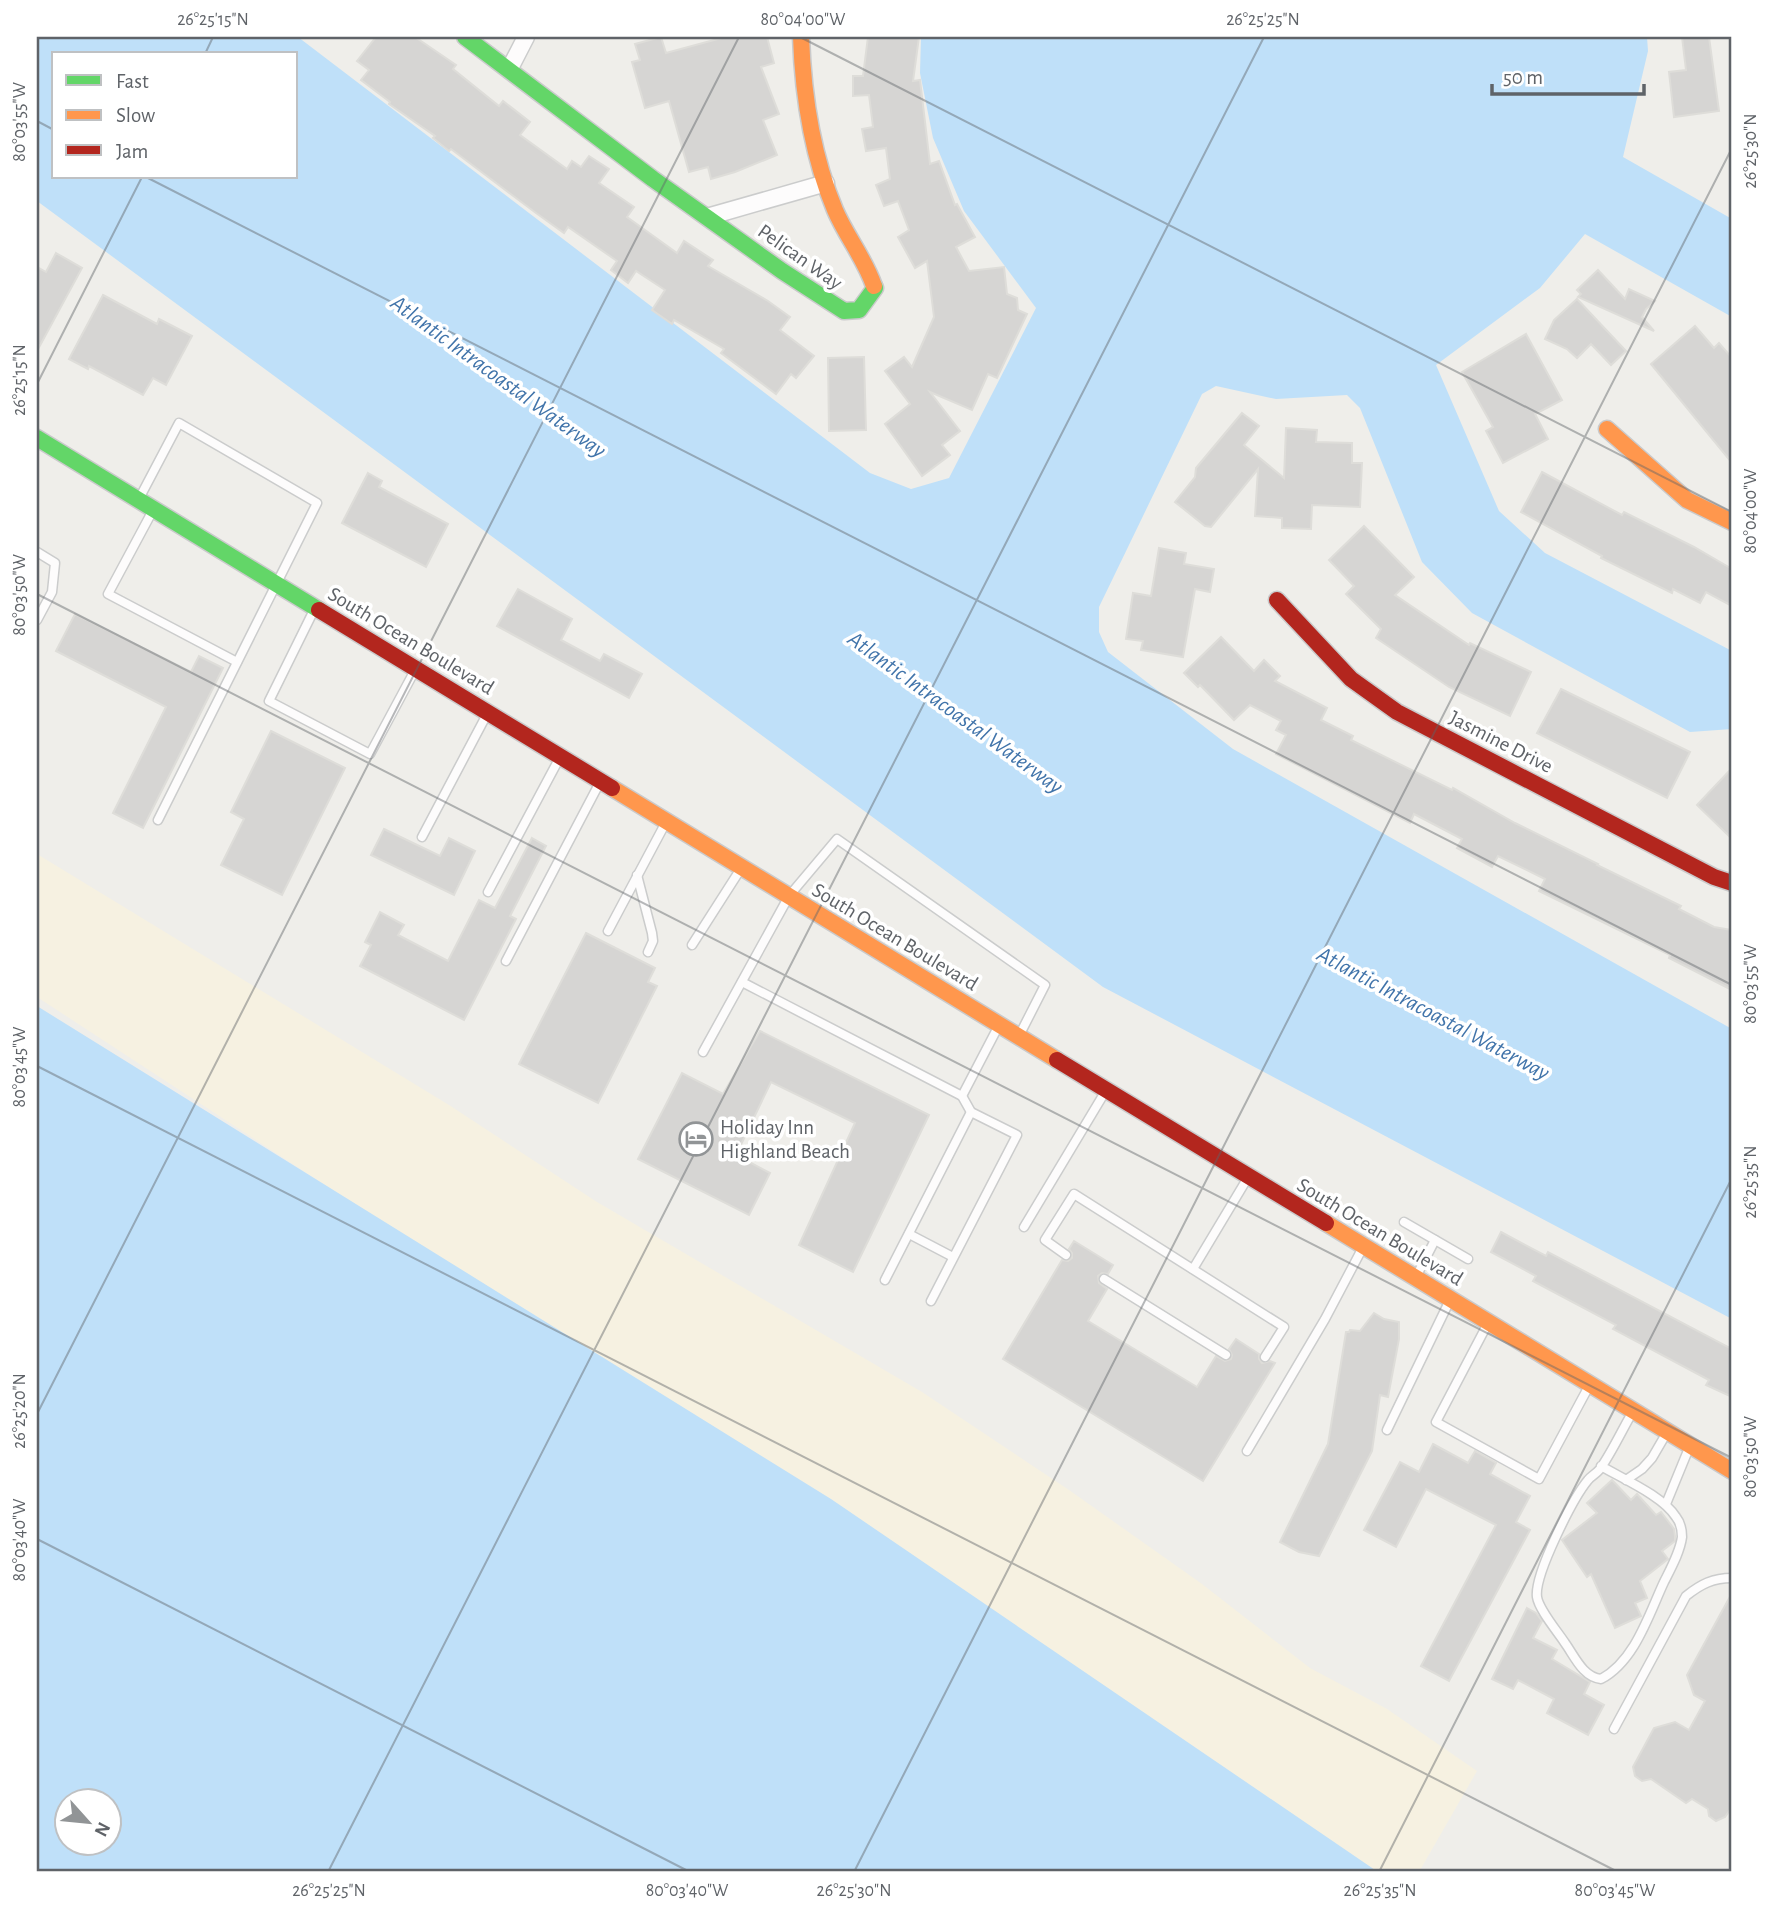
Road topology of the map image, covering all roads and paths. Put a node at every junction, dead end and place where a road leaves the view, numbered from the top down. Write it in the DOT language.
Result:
graph roads {
  1 [pos="465,37"];
  2 [pos="526,37"];
  3 [pos="801,37"];
  4 [pos="509,71"];
  5 [pos="827,183"];
  6 [pos="707,217"];
  7 [pos="1607,429"];
  8 [pos="37,438"];
  9 [pos="138,500"];
  10 [pos="153,509"];
  11 [pos="1732,522"];
  12 [pos="37,552"];
  13 [pos="276,584"];
  14 [pos="1277,600"];
  15 [pos="315,607"];
  16 [pos="37,620"];
  17 [pos="237,662"];
  18 [pos="415,668"];
  19 [pos="488,713"];
  20 [pos="560,757"];
  21 [pos="600,781"];
  22 [pos="158,820"];
  23 [pos="667,822"];
  24 [pos="422,837"];
  25 [pos="741,867"];
  26 [pos="637,875"];
  27 [pos="1732,883"];
  28 [pos="488,892"];
  29 [pos="789,896"];
  30 [pos="608,931"];
  31 [pos="692,945"];
  32 [pos="648,952"];
  33 [pos="506,961"];
  34 [pos="743,982"];
  35 [pos="1000,1025"];
  36 [pos="1019,1036"];
  37 [pos="703,1052"];
  38 [pos="1107,1090"];
  39 [pos="962,1096"];
  40 [pos="971,1112"];
  41 [pos="1249,1177"];
  42 [pos="1404,1222"];
  43 [pos="1024,1227"];
  44 [pos="909,1234"];
  45 [pos="1435,1240"];
  46 [pos="1364,1247"];
  47 [pos="1066,1255"];
  48 [pos="953,1257"];
  49 [pos="1468,1259"];
  50 [pos="1193,1269"];
  51 [pos="1415,1278"];
  52 [pos="1104,1279"];
  53 [pos="885,1280"];
  54 [pos="1450,1299"];
  55 [pos="931,1301"];
  56 [pos="1488,1322"];
  57 [pos="1226,1355"];
  58 [pos="1265,1357"];
  59 [pos="1590,1384"];
  60 [pos="1633,1411"];
  61 [pos="1387,1430"];
  62 [pos="1667,1432"];
  63 [pos="1690,1445"];
  64 [pos="1247,1451"];
  65 [pos="1601,1466"];
  66 [pos="1732,1471"];
  67 [pos="1626,1480"];
  68 [pos="1666,1504"];
  69 [pos="1732,1578"];
  70 [pos="1614,1729"];
  1 -- 4 [label="main road, Pelican Way"];
  2 -- 4 [label="street"];
  3 -- 5 [label="main road, Pelican Way"];
  4 -- 6 [label="main road, Pelican Way"];
  5 -- 6 [label="street, Pelican Way"];
  5 -- 6 [label="main road, Pelican Way"];
  7 -- 11 [label="main road"];
  8 -- 9 [label="main road, South Ocean Boulevard"];
  9 -- 10 [label="main road, South Ocean Boulevard"];
  9 -- 13 [label="lane"];
  10 -- 13 [label="main road, South Ocean Boulevard"];
  10 -- 17 [label="lane"];
  12 -- 16 [label="lane"];
  13 -- 15 [label="main road, South Ocean Boulevard"];
  13 -- 17 [label="lane"];
  14 -- 27 [label="main road, Jasmine Drive"];
  15 -- 18 [label="main road, South Ocean Boulevard"];
  15 -- 18 [label="lane"];
  17 -- 22 [label="lane"];
  18 -- 19 [label="main road, South Ocean Boulevard"];
  19 -- 20 [label="main road, South Ocean Boulevard"];
  19 -- 24 [label="lane"];
  20 -- 21 [label="main road, South Ocean Boulevard"];
  20 -- 28 [label="lane"];
  21 -- 23 [label="main road, South Ocean Boulevard"];
  21 -- 33 [label="lane"];
  23 -- 25 [label="main road, South Ocean Boulevard"];
  23 -- 26 [label="lane"];
  25 -- 29 [label="main road, South Ocean Boulevard"];
  25 -- 31 [label="lane"];
  26 -- 30 [label="lane"];
  26 -- 32 [label="lane"];
  29 -- 34 [label="lane"];
  29 -- 35 [label="main road, South Ocean Boulevard"];
  29 -- 36 [label="lane"];
  34 -- 37 [label="lane"];
  34 -- 39 [label="lane"];
  35 -- 36 [label="main road, South Ocean Boulevard"];
  35 -- 39 [label="lane"];
  36 -- 38 [label="main road, South Ocean Boulevard"];
  38 -- 41 [label="main road, South Ocean Boulevard"];
  38 -- 43 [label="lane"];
  39 -- 40 [label="lane"];
  40 -- 44 [label="lane"];
  40 -- 48 [label="lane"];
  41 -- 46 [label="main road, South Ocean Boulevard"];
  41 -- 50 [label="lane"];
  42 -- 45 [label="lane"];
  44 -- 48 [label="lane"];
  44 -- 53 [label="lane"];
  45 -- 49 [label="lane"];
  45 -- 51 [label="lane"];
  46 -- 51 [label="main road, South Ocean Boulevard"];
  46 -- 64 [label="lane"];
  47 -- 50 [label="lane"];
  48 -- 55 [label="lane"];
  50 -- 58 [label="lane"];
  51 -- 54 [label="main road, South Ocean Boulevard"];
  52 -- 57 [label="lane"];
  54 -- 56 [label="main road, South Ocean Boulevard"];
  54 -- 61 [label="lane"];
  56 -- 59 [label="main road, South Ocean Boulevard"];
  56 -- 59 [label="lane"];
  59 -- 60 [label="main road, South Ocean Boulevard"];
  60 -- 62 [label="main road, South Ocean Boulevard"];
  60 -- 65 [label="lane"];
  62 -- 63 [label="main road, South Ocean Boulevard"];
  62 -- 67 [label="lane"];
  63 -- 66 [label="main road, South Ocean Boulevard"];
  63 -- 68 [label="lane"];
  65 -- 67 [label="lane"];
  65 -- 68 [label="lane"];
  67 -- 68 [label="lane"];
  69 -- 70 [label="lane"];
}
